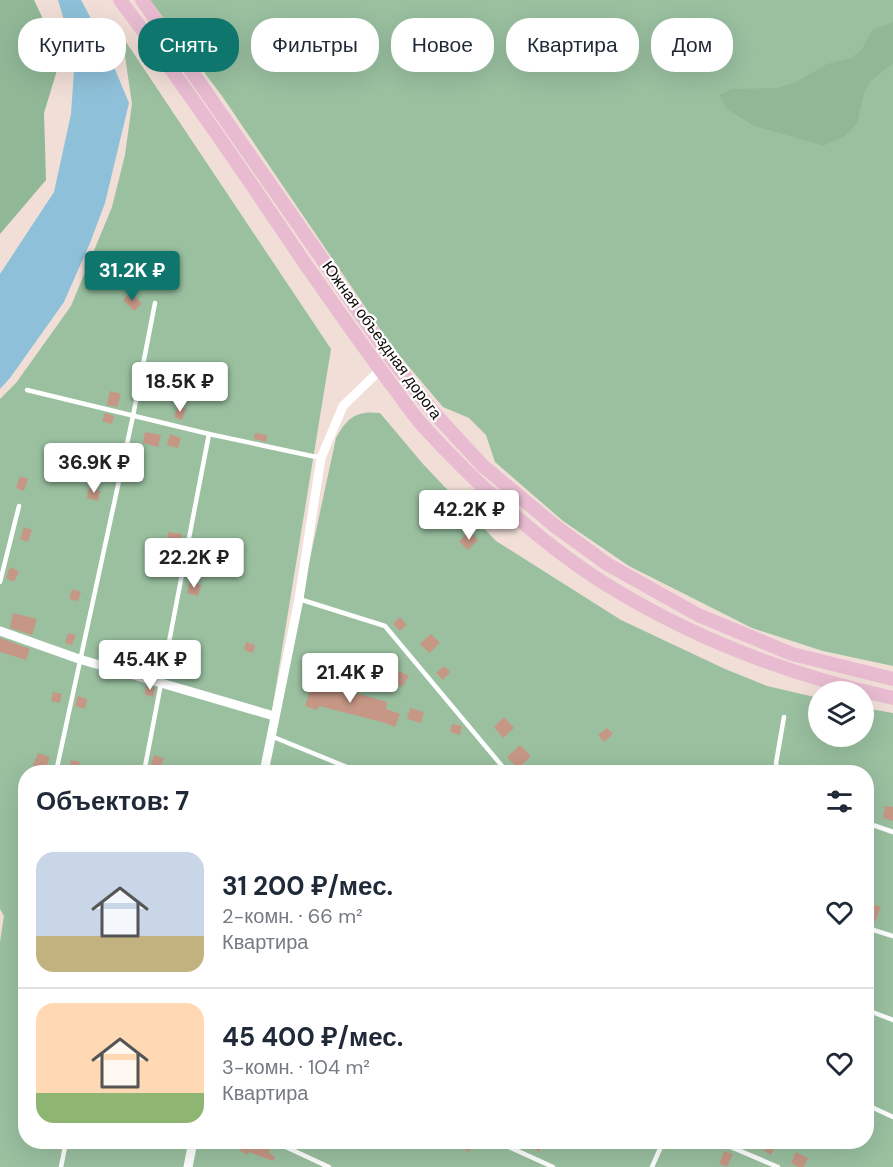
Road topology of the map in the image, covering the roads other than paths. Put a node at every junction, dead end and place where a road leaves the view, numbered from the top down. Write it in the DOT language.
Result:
graph roads {
  1 [pos="120,0"];
  2 [pos="142,0"];
  3 [pos="155,303"];
  4 [pos="393,361"];
  5 [pos="380,370"];
  6 [pos="403,374"];
  7 [pos="390,383"];
  8 [pos="27,390"];
  9 [pos="133,416"];
  10 [pos="208,434"];
  11 [pos="321,458"];
  12 [pos="19,506"];
  13 [pos="0,582"];
  14 [pos="299,599"];
  15 [pos="0,632"];
  16 [pos="79,659"];
  17 [pos="893,679"];
  18 [pos="162,685"];
  19 [pos="893,698"];
  20 [pos="274,716"];
  21 [pos="784,717"];
  22 [pos="271,736"];
  23 [pos="57,765"];
  24 [pos="145,765"];
  25 [pos="265,765"];
  26 [pos="342,765"];
  27 [pos="501,765"];
  28 [pos="776,765"];
  29 [pos="874,825"];
  30 [pos="893,832"];
  31 [pos="874,930"];
  32 [pos="893,936"];
  33 [pos="874,1013"];
  34 [pos="893,1020"];
  35 [pos="874,1108"];
  36 [pos="893,1117"];
  37 [pos="65,1149"];
  38 [pos="192,1149"];
  39 [pos="290,1149"];
  40 [pos="513,1149"];
  41 [pos="660,1149"];
  42 [pos="735,1149"];
  43 [pos="61,1167"];
  44 [pos="188,1167"];
  45 [pos="329,1167"];
  46 [pos="553,1167"];
  47 [pos="652,1167"];
  48 [pos="778,1167"];
  1 -- 5 [label="main road, Южная объездная дорога"];
  2 -- 4 [label="main road, Южная объездная дорога"];
  3 -- 9 [label="lane"];
  4 -- 5 [label="main road"];
  4 -- 6 [label="main road, Южная объездная дорога"];
  5 -- 7 [label="main road, Южная объездная дорога"];
  5 -- 11 [label="street"];
  6 -- 7 [label="main road"];
  6 -- 17 [label="main road, Южная объездная дорога"];
  7 -- 19 [label="main road, Южная объездная дорога"];
  8 -- 9 [label="lane"];
  9 -- 10 [label="lane"];
  9 -- 16 [label="lane"];
  10 -- 11 [label="lane"];
  10 -- 18 [label="lane"];
  11 -- 14 [label="street"];
  12 -- 13 [label="lane"];
  14 -- 20 [label="street"];
  14 -- 27 [label="lane"];
  15 -- 16 [label="street"];
  16 -- 18 [label="street"];
  16 -- 23 [label="lane"];
  18 -- 20 [label="street"];
  18 -- 24 [label="lane"];
  20 -- 22 [label="street"];
  21 -- 28 [label="lane"];
  22 -- 25 [label="street"];
  22 -- 26 [label="lane"];
  29 -- 30 [label="lane"];
  31 -- 32 [label="lane"];
  33 -- 34 [label="lane"];
  35 -- 36 [label="lane"];
  37 -- 43 [label="lane"];
  38 -- 44 [label="street"];
  39 -- 45 [label="lane"];
  40 -- 46 [label="lane"];
  41 -- 47 [label="lane"];
  42 -- 48 [label="lane"];
}
